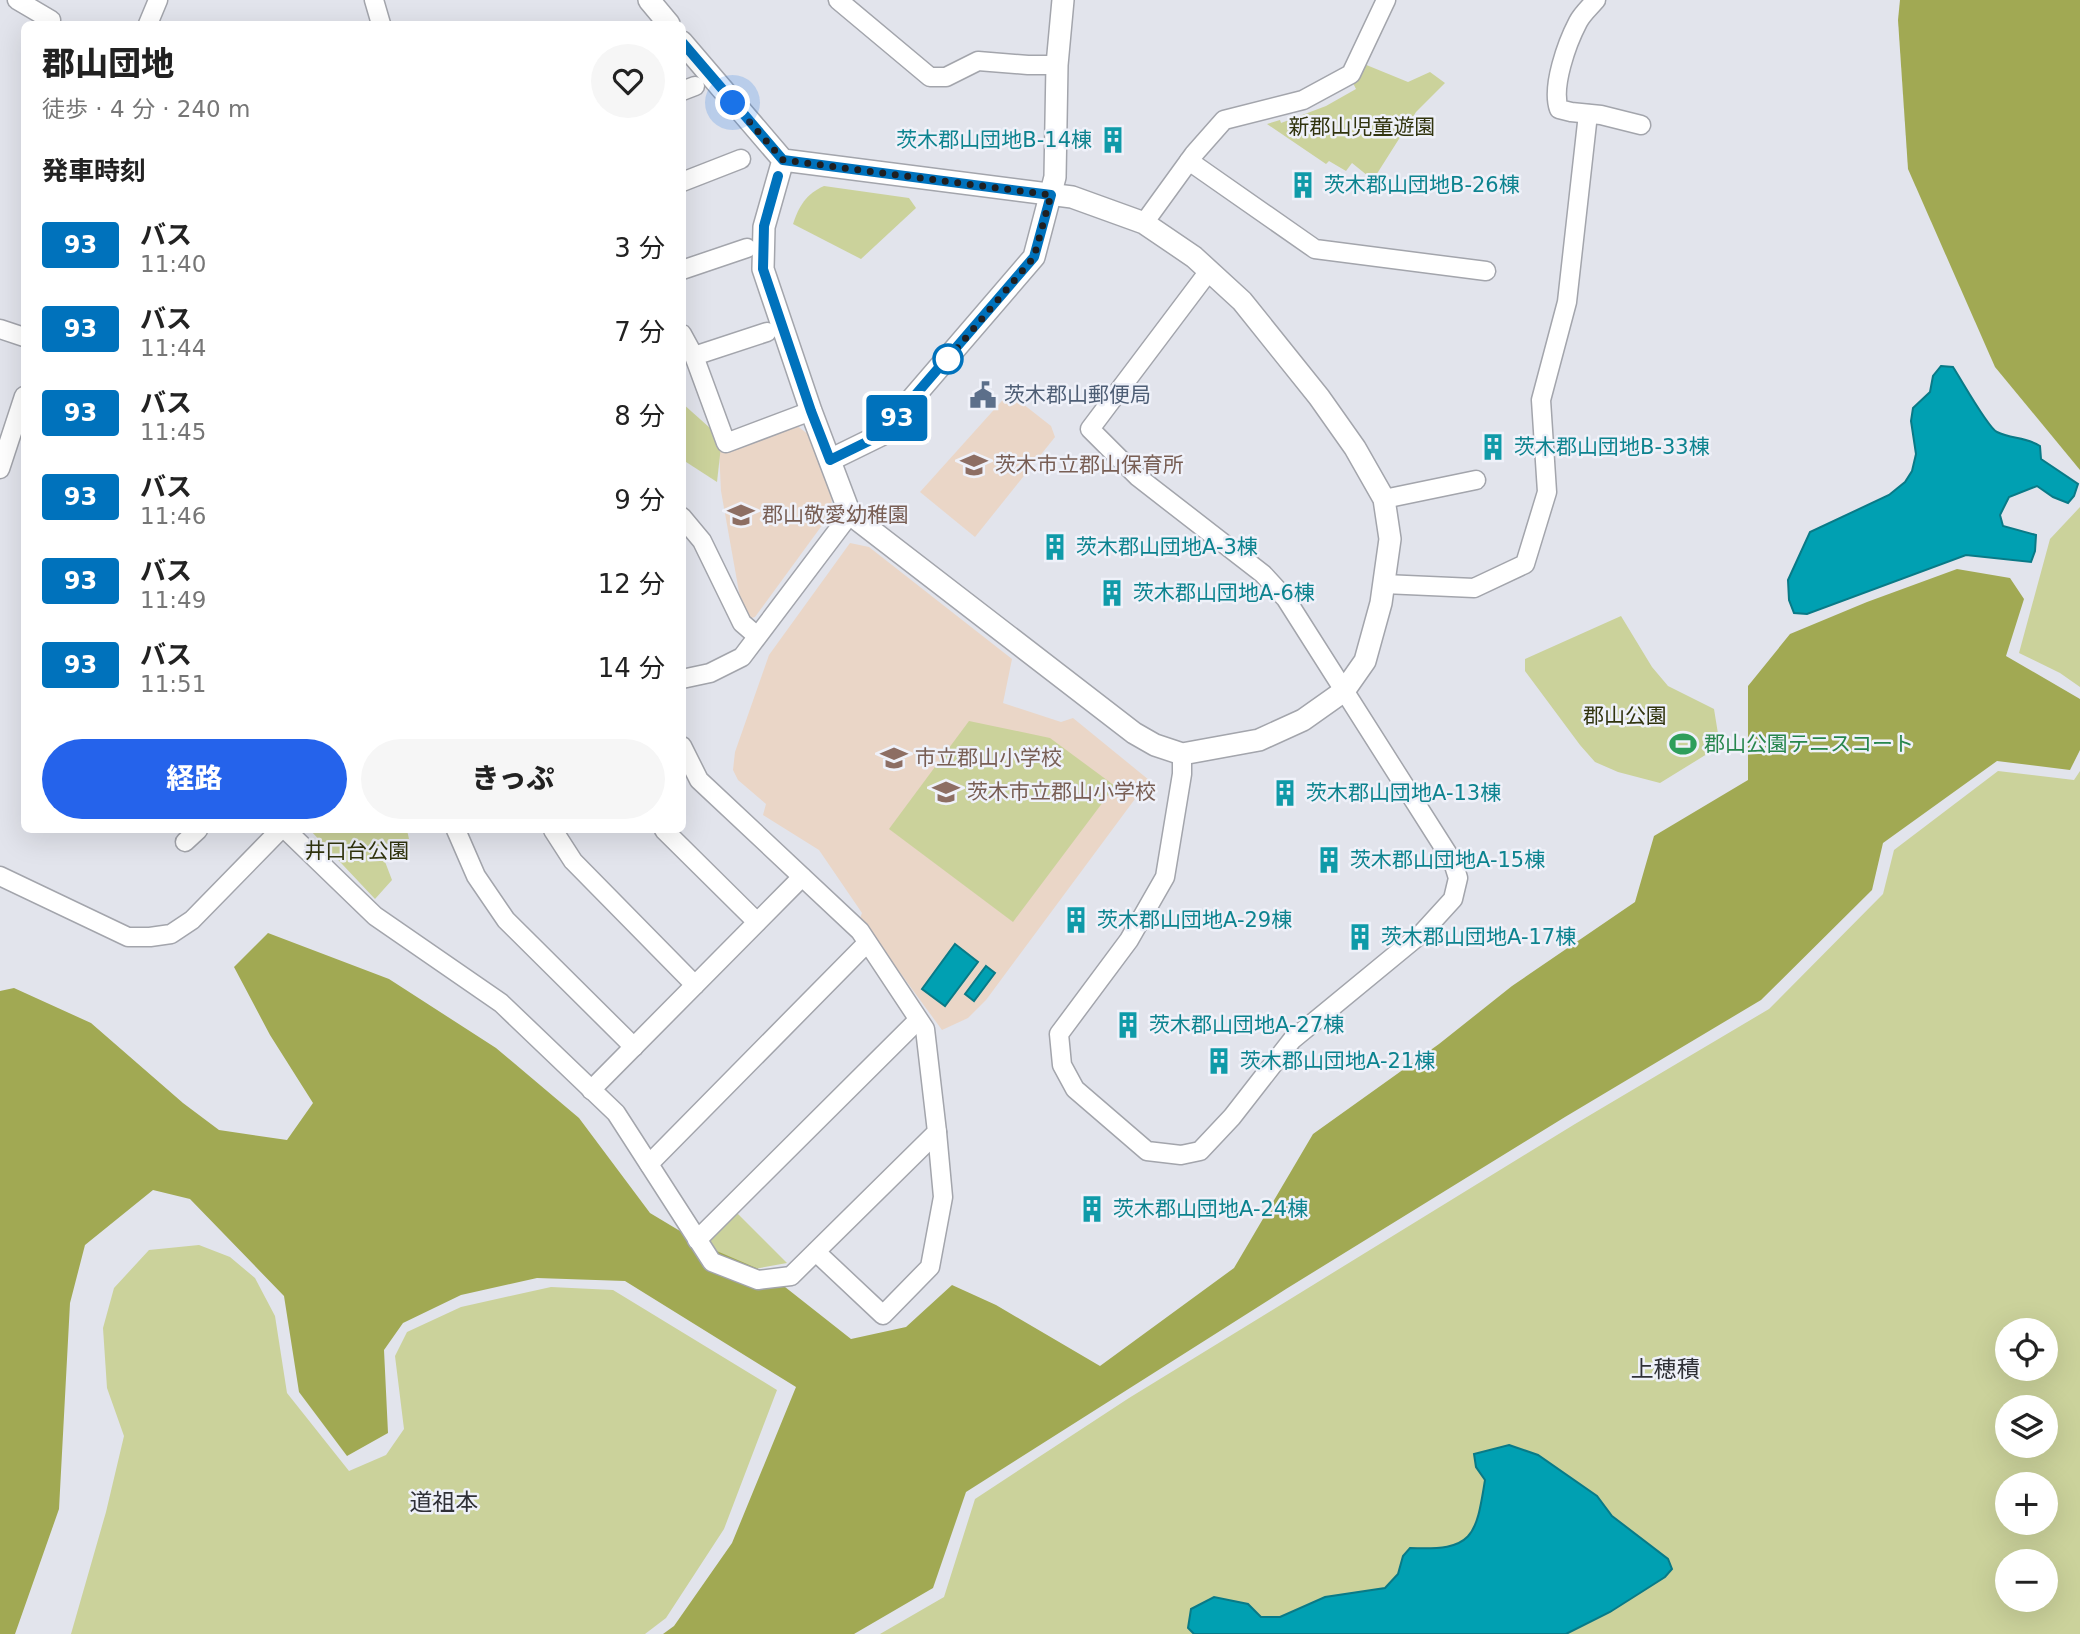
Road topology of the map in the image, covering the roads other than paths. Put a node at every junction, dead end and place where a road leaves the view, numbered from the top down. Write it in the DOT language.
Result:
graph roads {
  1 [pos="17,0"];
  2 [pos="158,0"];
  3 [pos="374,0"];
  4 [pos="649,0"];
  5 [pos="838,0"];
  6 [pos="1063,0"];
  7 [pos="1386,0"];
  8 [pos="1595,0"];
  9 [pos="51,20"];
  10 [pos="149,21"];
  11 [pos="380,21"];
  12 [pos="666,21"];
  13 [pos="686,47"];
  14 [pos="1057,65"];
  15 [pos="1588,114"];
  16 [pos="1641,125"];
  17 [pos="741,159"];
  18 [pos="783,160"];
  19 [pos="1189,161"];
  20 [pos="686,180"];
  21 [pos="1051,195"];
  22 [pos="1144,223"];
  23 [pos="747,248"];
  24 [pos="686,269"];
  25 [pos="1209,271"];
  26 [pos="1486,271"];
  27 [pos="0,329"];
  28 [pos="768,332"];
  29 [pos="21,336"];
  30 [pos="686,341"];
  31 [pos="694,356"];
  32 [pos="21,405"];
  33 [pos="811,411"];
  34 [pos="830,460"];
  35 [pos="0,469"];
  36 [pos="1476,480"];
  37 [pos="1384,499"];
  38 [pos="850,514"];
  39 [pos="686,522"];
  40 [pos="1384,584"];
  41 [pos="757,636"];
  42 [pos="686,679"];
  43 [pos="1344,691"];
  44 [pos="686,754"];
  45 [pos="1182,754"];
  46 [pos="277,833"];
  47 [pos="289,833"];
  48 [pos="457,833"];
  49 [pos="555,833"];
  50 [pos="667,833"];
  51 [pos="0,876"];
  52 [pos="802,877"];
  53 [pos="757,922"];
  54 [pos="867,943"];
  55 [pos="695,985"];
  56 [pos="918,1020"];
  57 [pos="634,1047"];
  58 [pos="591,1090"];
  59 [pos="937,1132"];
  60 [pos="649,1164"];
  61 [pos="698,1240"];
  62 [pos="816,1252"];
  1 -- 9 [label="street"];
  2 -- 10 [label="street"];
  3 -- 11 [label="street"];
  4 -- 12 [label="street"];
  5 -- 14 [label="street"];
  6 -- 14 [label="street"];
  7 -- 19 [label="street"];
  8 -- 15 [label="street"];
  13 -- 18 [label="street"];
  14 -- 21 [label="street"];
  15 -- 16 [label="street"];
  15 -- 40 [label="street"];
  17 -- 20 [label="street"];
  18 -- 21 [label="street"];
  18 -- 33 [label="street"];
  19 -- 22 [label="street"];
  19 -- 26 [label="street"];
  21 -- 22 [label="street"];
  21 -- 34 [label="street"];
  22 -- 25 [label="street"];
  23 -- 24 [label="street"];
  25 -- 37 [label="street"];
  25 -- 43 [label="street"];
  27 -- 29 [label="street"];
  28 -- 31 [label="street"];
  30 -- 31 [label="street"];
  31 -- 33 [label="street"];
  32 -- 35 [label="street"];
  33 -- 34 [label="street"];
  34 -- 38 [label="street"];
  36 -- 37 [label="street"];
  37 -- 40 [label="street"];
  38 -- 41 [label="street"];
  38 -- 45 [label="street"];
  39 -- 41 [label="street"];
  40 -- 43 [label="street"];
  41 -- 42 [label="street"];
  43 -- 45 [label="street"];
  43 -- 45 [label="street"];
  44 -- 52 [label="street"];
  46 -- 51 [label="street"];
  47 -- 58 [label="street"];
  48 -- 57 [label="street"];
  49 -- 55 [label="street"];
  50 -- 53 [label="street"];
  52 -- 53 [label="street"];
  52 -- 54 [label="street"];
  53 -- 55 [label="street"];
  54 -- 56 [label="street"];
  54 -- 60 [label="street"];
  55 -- 57 [label="street"];
  56 -- 59 [label="street"];
  56 -- 61 [label="street"];
  57 -- 58 [label="street"];
  58 -- 60 [label="street"];
  59 -- 62 [label="street"];
  59 -- 62 [label="street"];
  60 -- 61 [label="street"];
  61 -- 62 [label="street"];
}
